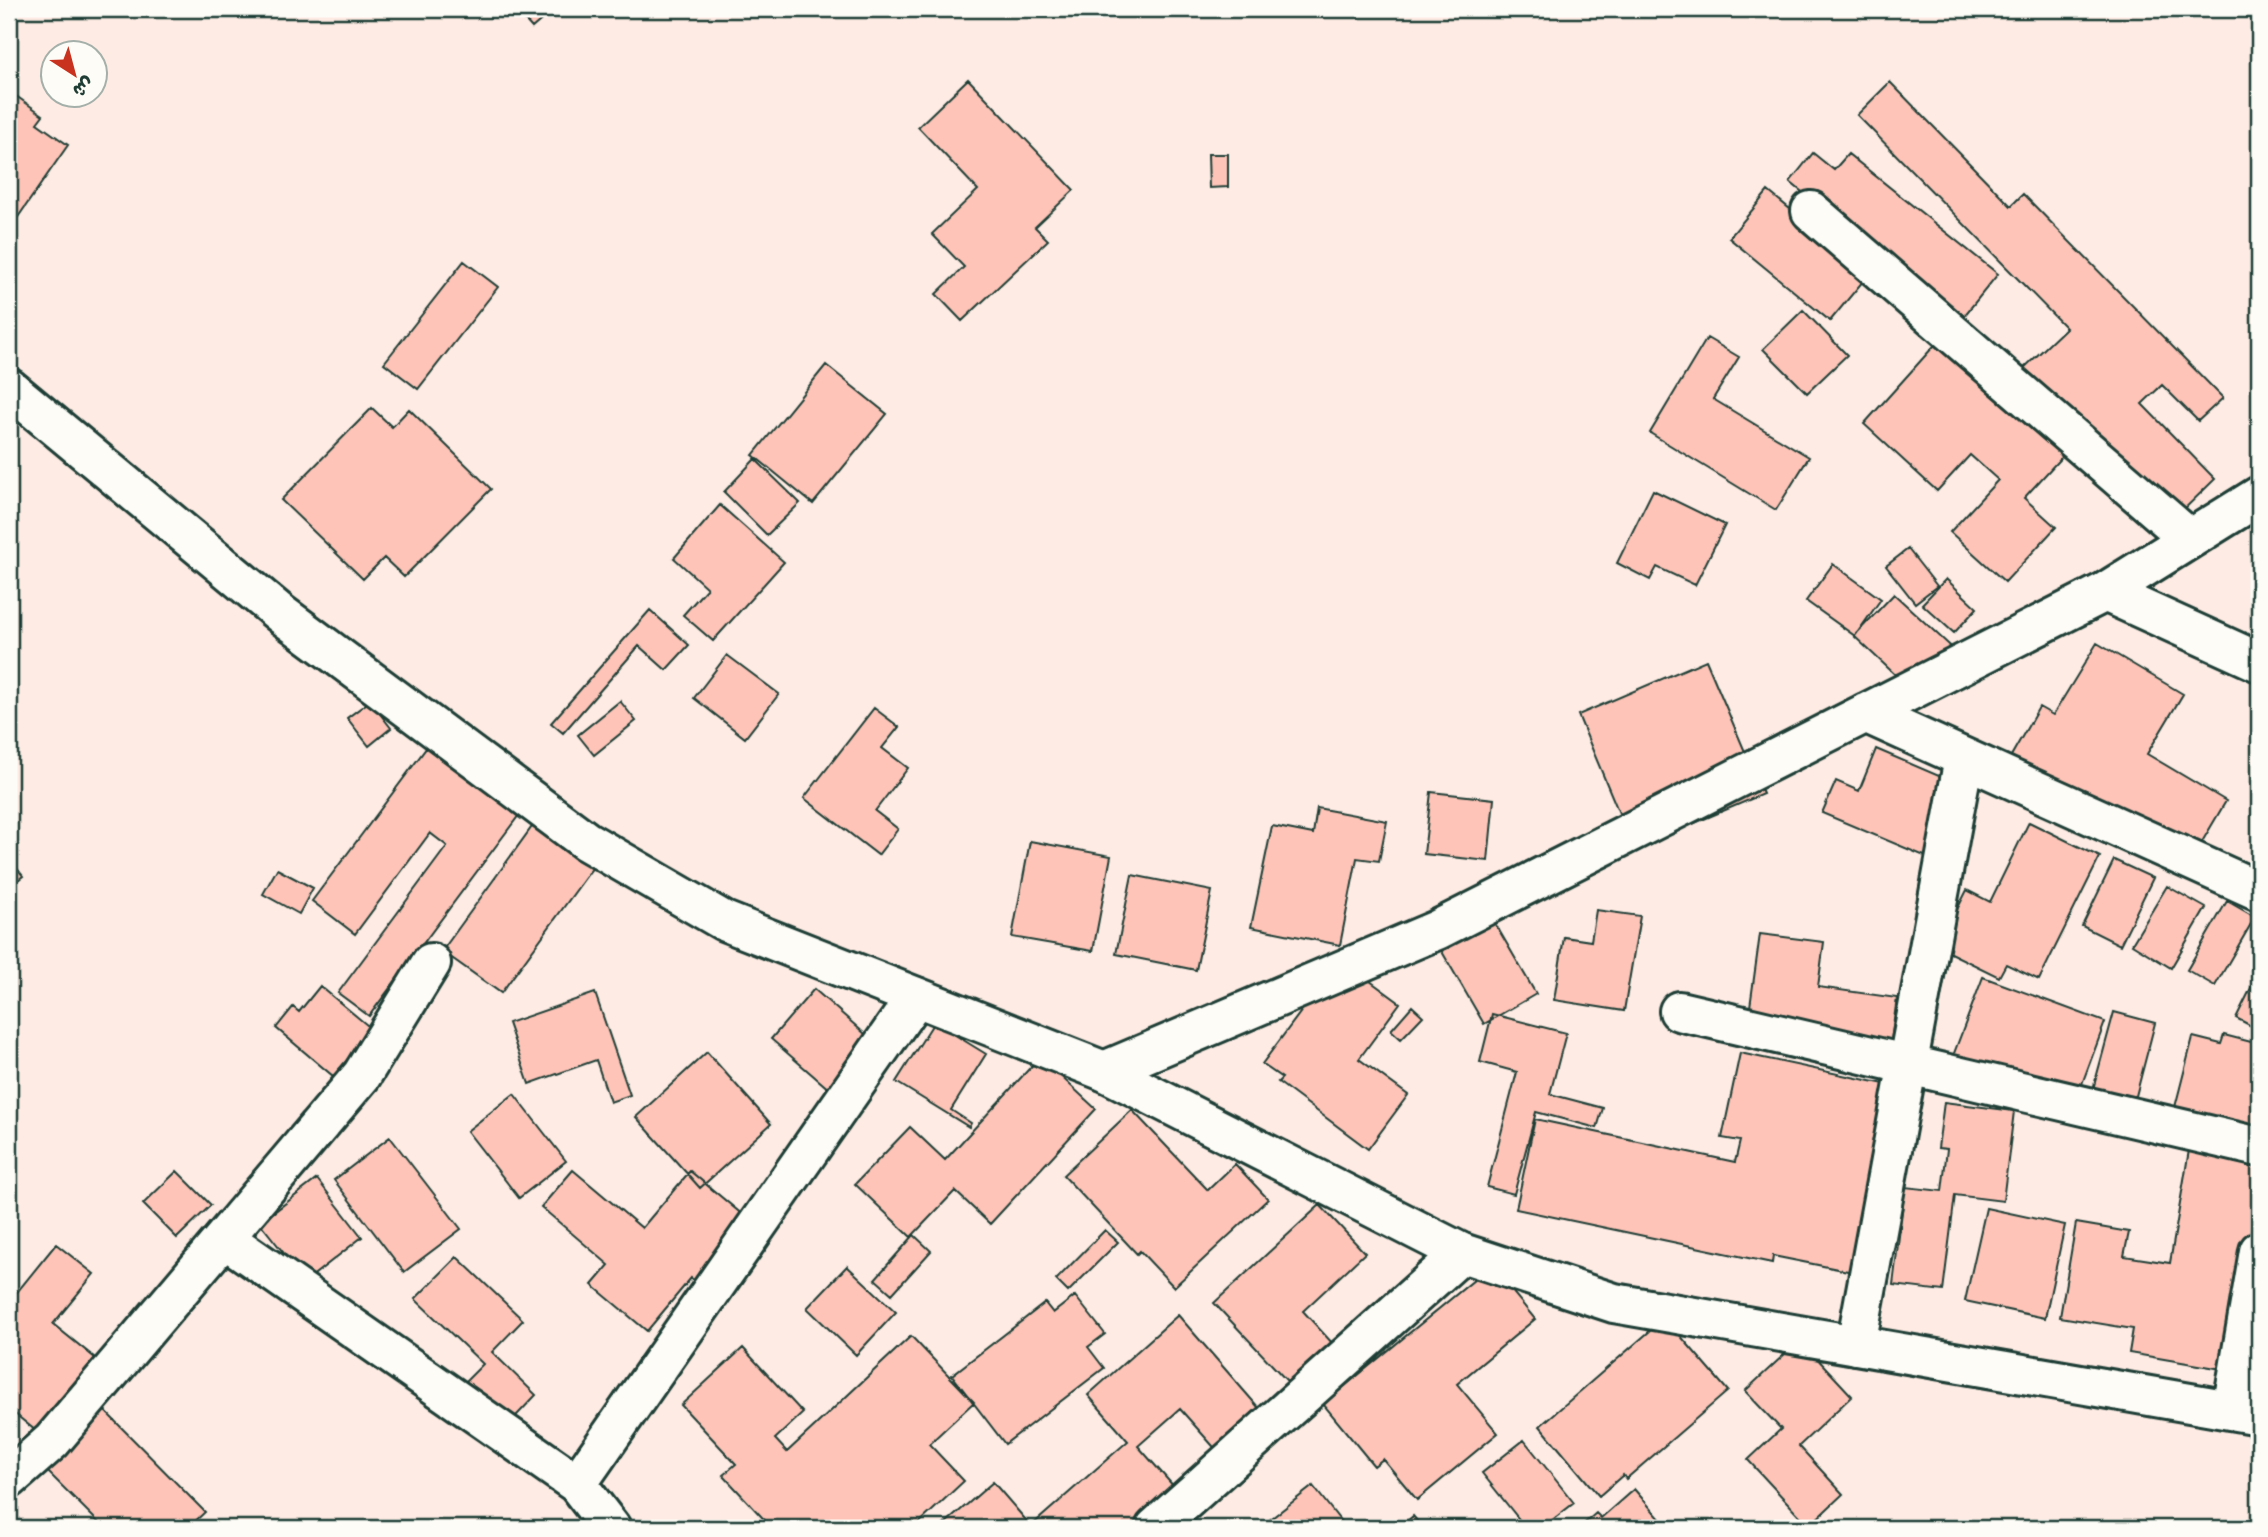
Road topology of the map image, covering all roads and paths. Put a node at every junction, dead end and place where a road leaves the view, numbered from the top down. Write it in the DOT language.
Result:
graph roads {
  1 [pos="1811,211"];
  2 [pos="9,388"];
  3 [pos="2259,496"];
  4 [pos="2190,539"];
  5 [pos="2105,592"];
  6 [pos="2259,662"];
  7 [pos="1865,713"];
  8 [pos="1964,758"];
  9 [pos="2259,891"];
  10 [pos="432,963"];
  11 [pos="916,997"];
  12 [pos="1679,1011"];
  13 [pos="1907,1066"];
  14 [pos="1104,1072"];
  15 [pos="2259,1147"];
  16 [pos="224,1238"];
  17 [pos="2259,1251"];
  18 [pos="1462,1253"];
  19 [pos="1856,1345"];
  20 [pos="2246,1412"];
  21 [pos="9,1479"];
  22 [pos="576,1483"];
  23 [pos="611,1528"];
  24 [pos="1155,1528"];
  1 -- 4 [label="street"];
  2 -- 11 [label="street"];
  3 -- 4 [label="street"];
  4 -- 5 [label="street"];
  5 -- 6 [label="street"];
  5 -- 7 [label="street"];
  7 -- 8 [label="street"];
  7 -- 14 [label="street"];
  8 -- 9 [label="street"];
  8 -- 13 [label="street"];
  10 -- 16 [label="street"];
  11 -- 14 [label="street"];
  11 -- 22 [label="street"];
  12 -- 13 [label="street"];
  13 -- 15 [label="street"];
  13 -- 19 [label="street"];
  14 -- 18 [label="street"];
  16 -- 21 [label="street"];
  16 -- 22 [label="street"];
  17 -- 20 [label="street"];
  18 -- 19 [label="street"];
  18 -- 24 [label="street"];
  19 -- 20 [label="street"];
  22 -- 23 [label="street"];
}
